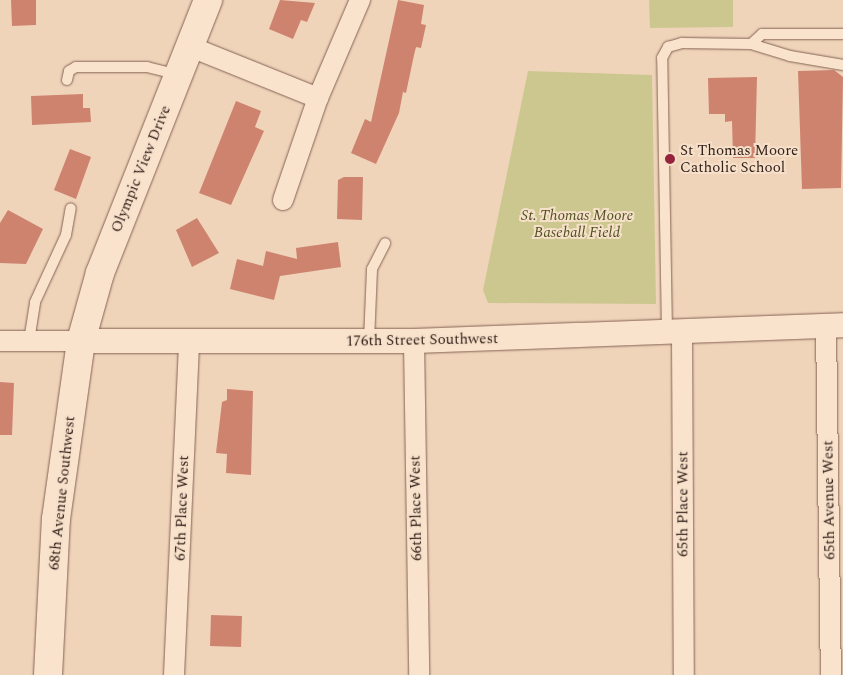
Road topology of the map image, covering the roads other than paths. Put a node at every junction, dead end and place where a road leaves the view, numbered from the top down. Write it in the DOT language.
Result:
graph roads {
  1 [pos="208,0"];
  2 [pos="360,0"];
  3 [pos="843,34"];
  4 [pos="751,44"];
  5 [pos="191,47"];
  6 [pos="843,65"];
  7 [pos="179,75"];
  8 [pos="67,80"];
  9 [pos="318,98"];
  10 [pos="283,200"];
  11 [pos="71,208"];
  12 [pos="385,244"];
  13 [pos="835,325"];
  14 [pos="675,333"];
  15 [pos="0,341"];
  16 [pos="29,341"];
  17 [pos="80,341"];
  18 [pos="189,341"];
  19 [pos="369,341"];
  20 [pos="414,341"];
  21 [pos="48,675"];
  22 [pos="174,675"];
  23 [pos="419,675"];
  24 [pos="684,675"];
  25 [pos="831,675"];
  1 -- 5 [label="main road, Olympic View Drive"];
  2 -- 9 [label="street"];
  3 -- 4 [label="lane"];
  4 -- 6 [label="lane"];
  4 -- 14 [label="lane"];
  5 -- 7 [label="main road, Olympic View Drive"];
  5 -- 9 [label="street"];
  7 -- 8 [label="lane"];
  7 -- 17 [label="main road, Olympic View Drive"];
  9 -- 10 [label="street"];
  11 -- 16 [label="lane"];
  12 -- 19 [label="lane"];
  13 -- 14 [label="street, 176th Street Southwest"];
  13 -- 25 [label="street, 65th Avenue West"];
  14 -- 20 [label="street, 176th Street Southwest"];
  14 -- 24 [label="street, 65th Place West"];
  15 -- 16 [label="street, 176th Street Southwest"];
  16 -- 17 [label="street, 176th Street Southwest"];
  17 -- 18 [label="street, 176th Street Southwest"];
  17 -- 21 [label="main road, 68th Avenue Southwest"];
  18 -- 19 [label="street, 176th Street Southwest"];
  18 -- 22 [label="street, 67th Place West"];
  19 -- 20 [label="street, 176th Street Southwest"];
  20 -- 23 [label="street, 66th Place West"];
}
